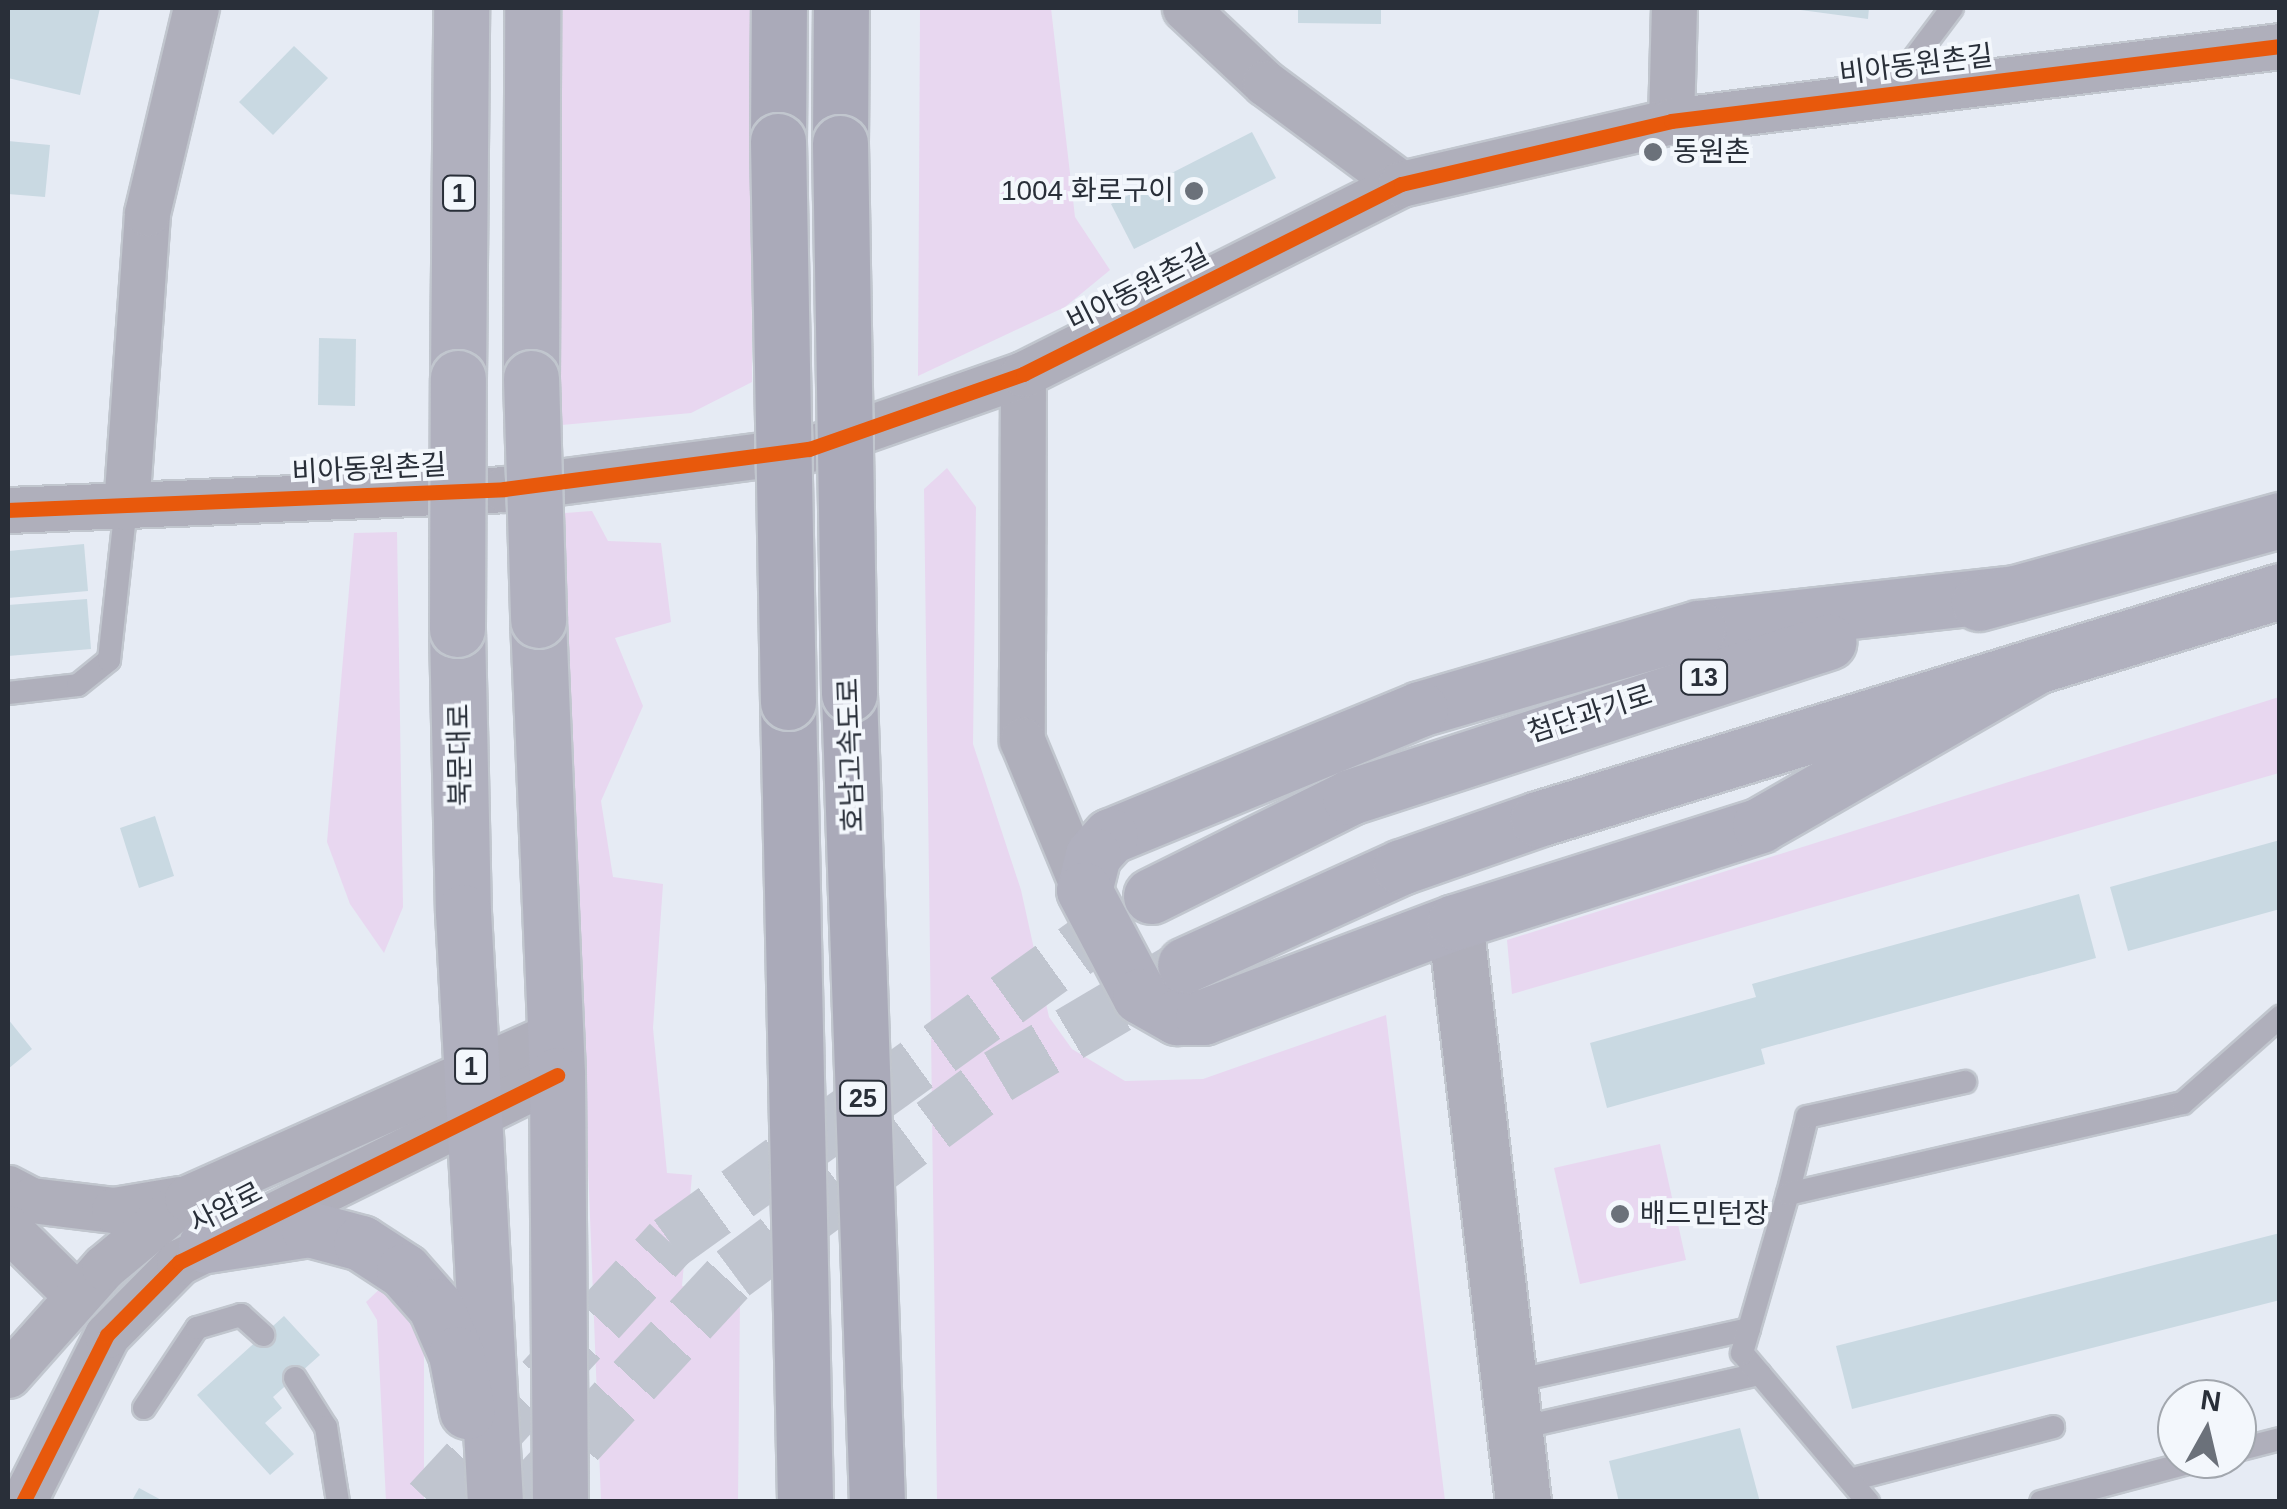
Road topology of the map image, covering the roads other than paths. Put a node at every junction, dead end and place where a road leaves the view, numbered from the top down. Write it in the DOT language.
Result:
graph roads {
  1 [pos="196,8"];
  2 [pos="461,8"];
  3 [pos="532,8"];
  4 [pos="779,8"];
  5 [pos="841,8"];
  6 [pos="1185,8"];
  7 [pos="1674,8"];
  8 [pos="1952,8"];
  9 [pos="2268,34"];
  10 [pos="1887,94"];
  11 [pos="1671,120"];
  12 [pos="1401,184"];
  13 [pos="1023,374"];
  14 [pos="126,507"];
  15 [pos="8,510"];
  16 [pos="2280,520"];
  17 [pos="2280,591"];
  18 [pos="2015,593"];
  19 [pos="2038,665"];
  20 [pos="8,693"];
  21 [pos="1084,890"];
  22 [pos="1150,896"];
  23 [pos="1455,922"];
  24 [pos="1185,966"];
  25 [pos="2280,1017"];
  26 [pos="556,1054"];
  27 [pos="1965,1082"];
  28 [pos="472,1093"];
  29 [pos="8,1188"];
  30 [pos="1788,1194"];
  31 [pos="196,1221"];
  32 [pos="8,1228"];
  33 [pos="76,1296"];
  34 [pos="1749,1330"];
  35 [pos="263,1335"];
  36 [pos="1760,1374"];
  37 [pos="8,1375"];
  38 [pos="295,1378"];
  39 [pos="1512,1405"];
  40 [pos="144,1408"];
  41 [pos="2053,1427"];
  42 [pos="2157,1471"];
  43 [pos="1850,1480"];
  44 [pos="495,1484"];
  45 [pos="879,1493"];
  46 [pos="22,1502"];
  47 [pos="338,1502"];
  48 [pos="560,1502"];
  49 [pos="805,1502"];
  50 [pos="1523,1502"];
  51 [pos="1868,1502"];
  52 [pos="2041,1502"];
  1 -- 14 [label="street"];
  2 -- 28 [label="main road, 북문대로 / 1, bridge"];
  3 -- 26 [label="main road, bridge"];
  4 -- 49 [label="highway, bridge"];
  5 -- 45 [label="highway, 호남고속도로 / 25, bridge"];
  6 -- 12 [label="street"];
  7 -- 11 [label="street"];
  8 -- 10 [label="lane"];
  9 -- 10 [label="street, 비아동원촌길"];
  10 -- 11 [label="street, 비아동원촌길"];
  11 -- 12 [label="street, 비아동원촌길"];
  12 -- 13 [label="street, 비아동원촌길"];
  13 -- 14 [label="street, 비아동원촌길"];
  13 -- 21 [label="street"];
  14 -- 15 [label="street, 비아동원촌길"];
  14 -- 20 [label="lane"];
  16 -- 18 [label="main road, 첨단과기로 / 13"];
  17 -- 19 [label="main road"];
  18 -- 21 [label="main road"];
  18 -- 22 [label="main road, 첨단과기로 / 13"];
  19 -- 23 [label="main road"];
  19 -- 24 [label="main road"];
  21 -- 23 [label="main road"];
  23 -- 39 [label="street"];
  25 -- 30 [label="lane"];
  26 -- 28 [label="street, 사암로"];
  26 -- 48 [label="main road"];
  27 -- 30 [label="lane"];
  28 -- 31 [label="street, 사암로"];
  28 -- 44 [label="main road, 북문대로 / 1"];
  29 -- 31 [label="street"];
  30 -- 34 [label="lane"];
  31 -- 33 [label="street, 사암로"];
  31 -- 44 [label="main road"];
  31 -- 46 [label="street, 사암로"];
  32 -- 33 [label="street"];
  33 -- 37 [label="street, 사암로"];
  34 -- 36 [label="lane"];
  34 -- 39 [label="lane"];
  35 -- 40 [label="lane"];
  36 -- 39 [label="lane"];
  36 -- 43 [label="lane"];
  38 -- 47 [label="lane"];
  39 -- 50 [label="street"];
  41 -- 43 [label="lane"];
  42 -- 52 [label="lane"];
  43 -- 51 [label="lane"];
}
